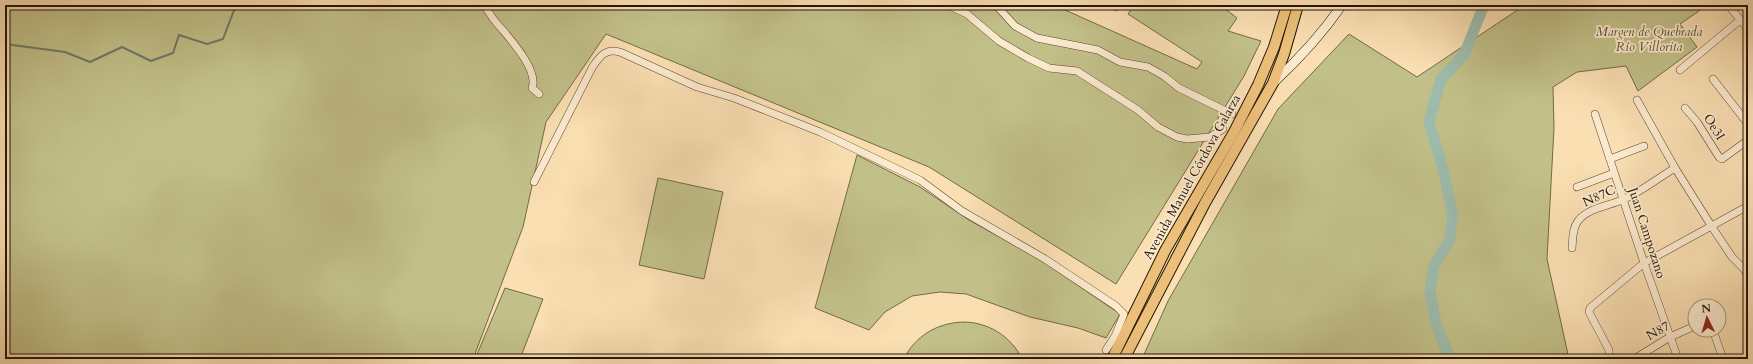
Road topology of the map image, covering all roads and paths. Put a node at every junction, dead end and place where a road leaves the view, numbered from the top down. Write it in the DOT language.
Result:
graph roads {
  1 [pos="484,5"];
  2 [pos="948,5"];
  3 [pos="996,5"];
  4 [pos="1287,5"];
  5 [pos="1298,5"];
  6 [pos="1342,5"];
  7 [pos="1728,5"];
  8 [pos="1740,20"];
  9 [pos="1748,29"];
  10 [pos="1680,70"];
  11 [pos="1713,79"];
  12 [pos="1273,83"];
  13 [pos="539,94"];
  14 [pos="1637,100"];
  15 [pos="1685,108"];
  16 [pos="1232,114"];
  17 [pos="1595,114"];
  18 [pos="1748,124"];
  19 [pos="1223,130"];
  20 [pos="1748,140"];
  21 [pos="1644,146"];
  22 [pos="1610,159"];
  23 [pos="1675,168"];
  24 [pos="1614,173"];
  25 [pos="534,182"];
  26 [pos="1577,187"];
  27 [pos="1623,200"];
  28 [pos="1748,206"];
  29 [pos="1712,227"];
  30 [pos="1572,248"];
  31 [pos="1644,264"];
  32 [pos="1748,275"];
  33 [pos="1687,330"];
  34 [pos="1670,337"];
  35 [pos="1716,338"];
  36 [pos="1106,350"];
  37 [pos="1112,359"];
  38 [pos="1124,359"];
  39 [pos="1609,359"];
  40 [pos="1634,359"];
  41 [pos="1678,359"];
  42 [pos="1723,359"];
  1 -- 13 [label="street"];
  2 -- 19 [label="street"];
  3 -- 16 [label="street"];
  4 -- 37 [label="main road, Avenida Manuel Córdova Galarza"];
  5 -- 12 [label="main road, Avenida Manuel Córdova Galarza"];
  6 -- 12 [label="main road"];
  7 -- 8 [label="street"];
  8 -- 9 [label="street"];
  8 -- 10 [label="street"];
  11 -- 18 [label="street"];
  12 -- 38 [label="main road, Avenida Manuel Córdova Galarza"];
  14 -- 23 [label="street"];
  15 -- 20 [label="street, Oe3I"];
  17 -- 22 [label="street, Juan Campozano"];
  21 -- 22 [label="street"];
  22 -- 24 [label="street, Juan Campozano"];
  23 -- 27 [label="street, N87C"];
  23 -- 29 [label="street"];
  24 -- 26 [label="street"];
  24 -- 27 [label="street, Juan Campozano"];
  25 -- 36 [label="street"];
  27 -- 30 [label="street, N87C"];
  27 -- 31 [label="street, Juan Campozano"];
  28 -- 29 [label="street"];
  29 -- 31 [label="street"];
  29 -- 32 [label="street"];
  31 -- 34 [label="street, Juan Campozano"];
  31 -- 39 [label="street"];
  33 -- 34 [label="street, N87"];
  34 -- 40 [label="street, N87"];
  34 -- 41 [label="street, Juan Campozano"];
  35 -- 42 [label="street"];
}
